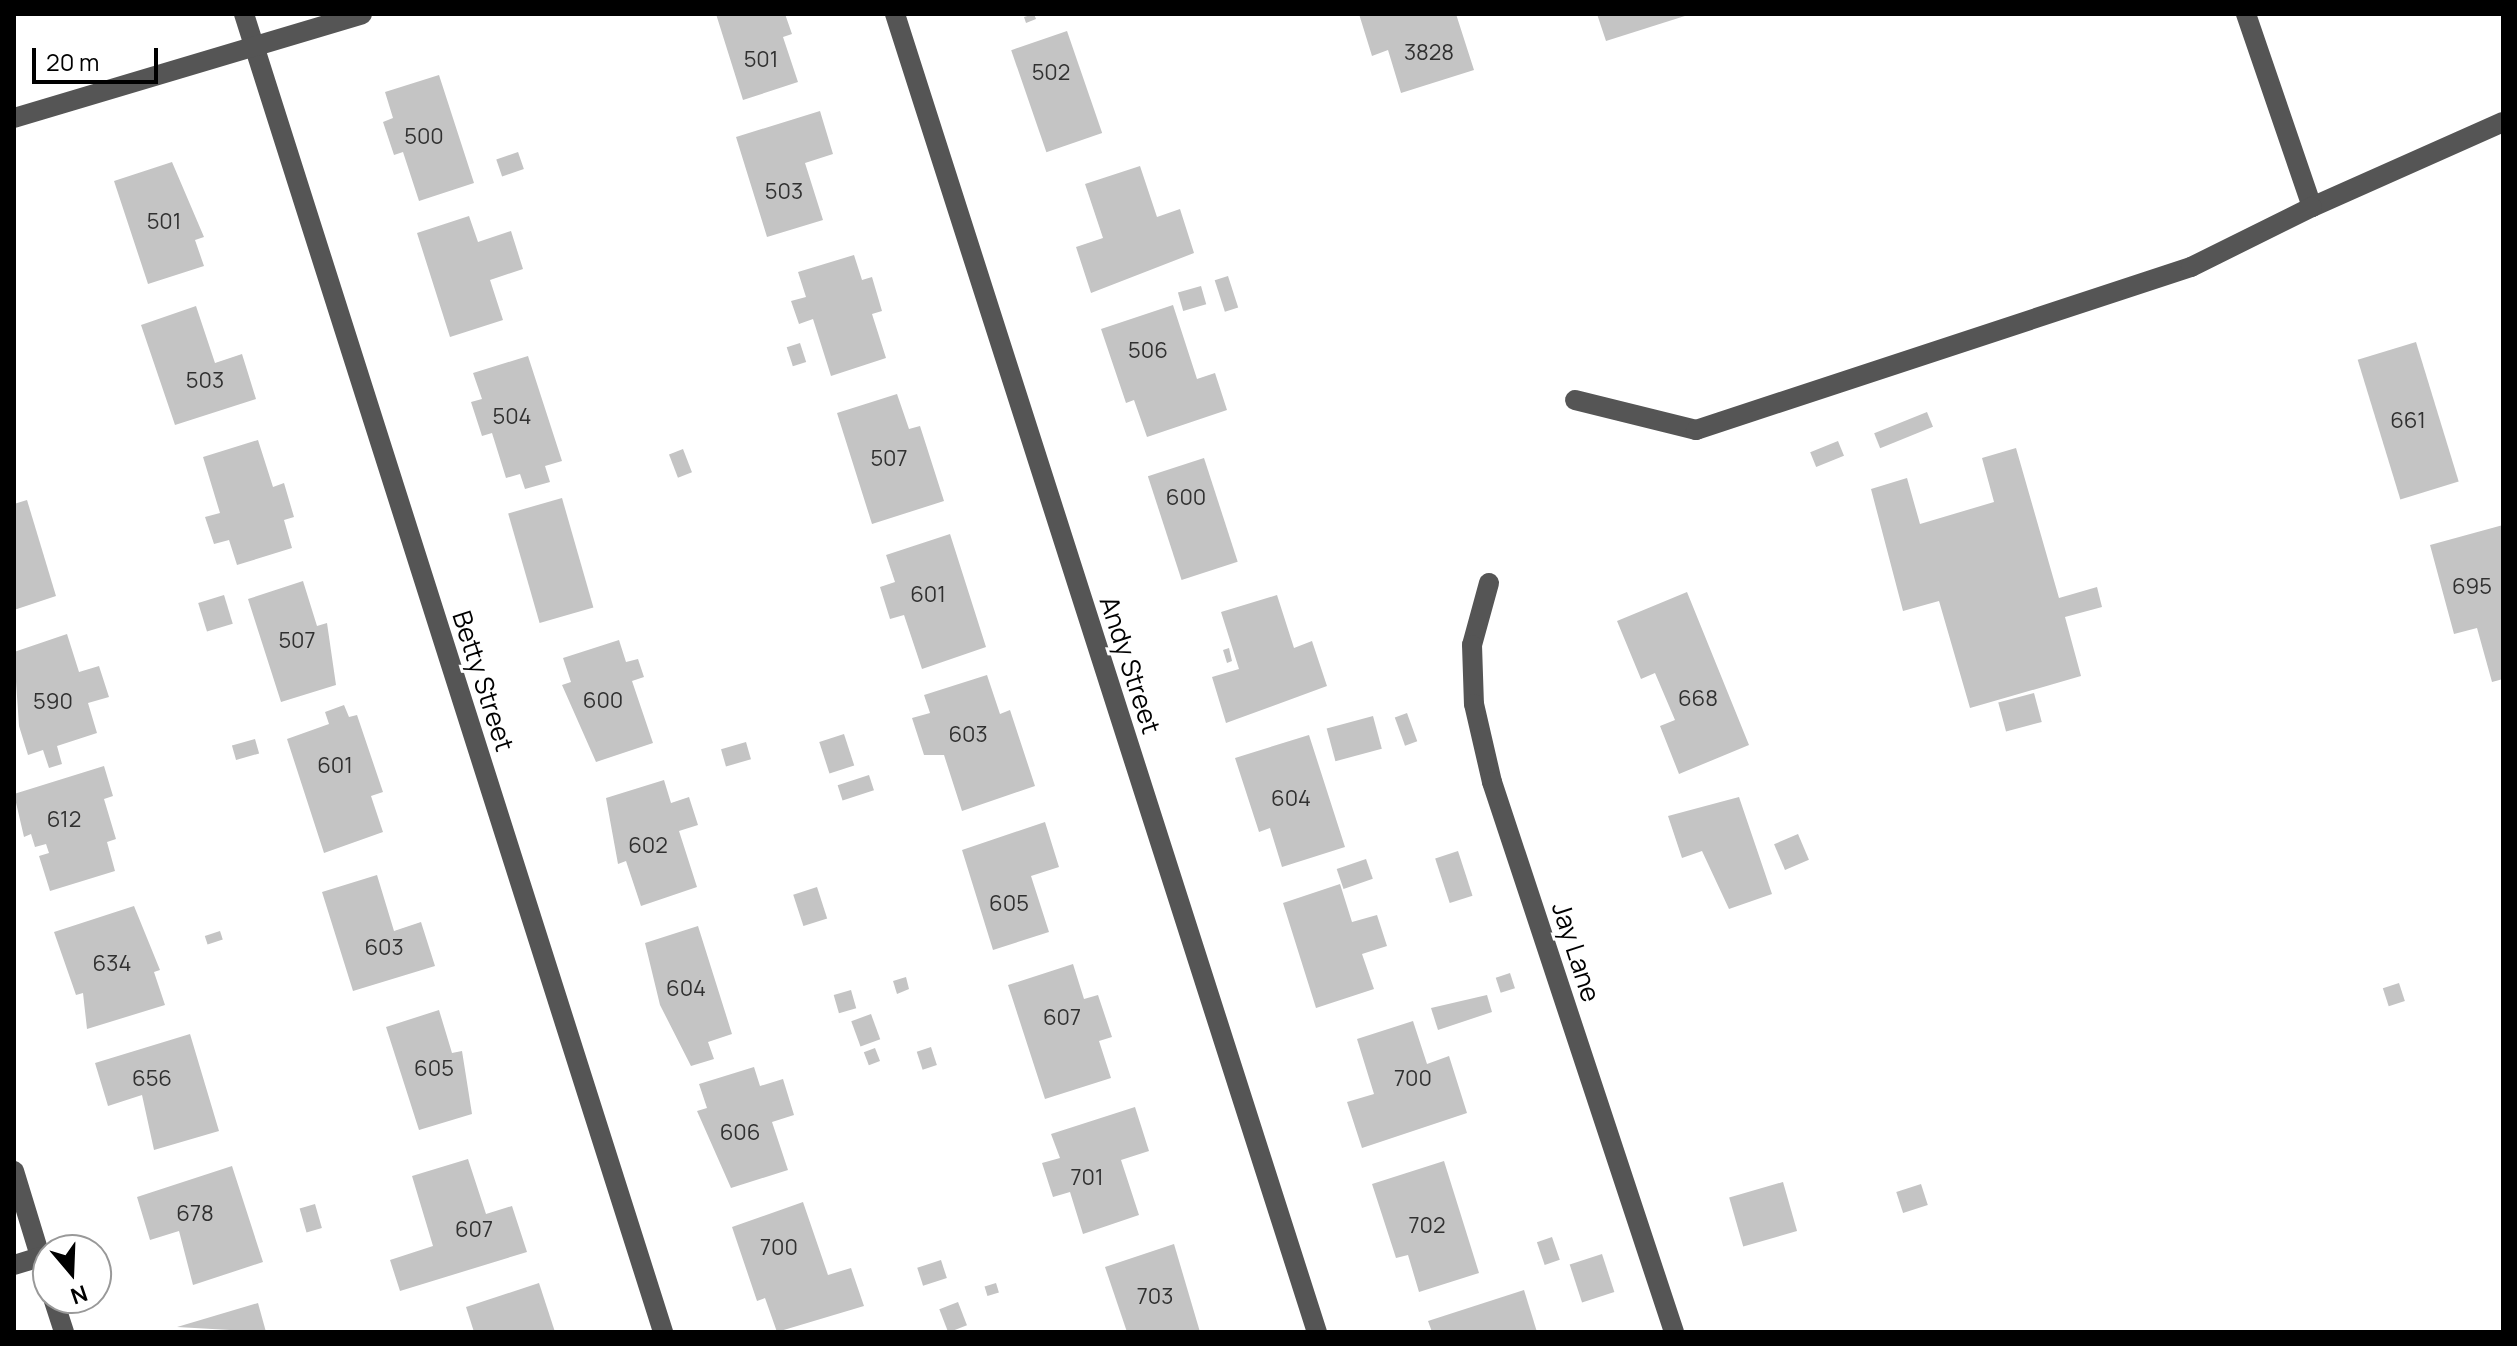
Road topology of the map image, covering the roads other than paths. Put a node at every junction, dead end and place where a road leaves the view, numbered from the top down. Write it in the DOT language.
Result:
graph roads {
  1 [pos="244,14"];
  2 [pos="362,14"];
  3 [pos="895,14"];
  4 [pos="2246,14"];
  5 [pos="255,45"];
  6 [pos="14,118"];
  7 [pos="2503,122"];
  8 [pos="2312,207"];
  9 [pos="1575,400"];
  10 [pos="1489,583"];
  11 [pos="14,1171"];
  12 [pos="33,1234"];
  13 [pos="663,1332"];
  14 [pos="1317,1332"];
  15 [pos="1674,1332"];
  1 -- 5 [label="street, Betty Street"];
  2 -- 5 [label="street"];
  3 -- 14 [label="street, Andy Street"];
  4 -- 8 [label="street"];
  5 -- 6 [label="street"];
  5 -- 13 [label="street, Betty Street"];
  7 -- 8 [label="street"];
  8 -- 9 [label="street"];
  10 -- 15 [label="street, Jay Lane"];
  11 -- 12 [label="street"];
}
